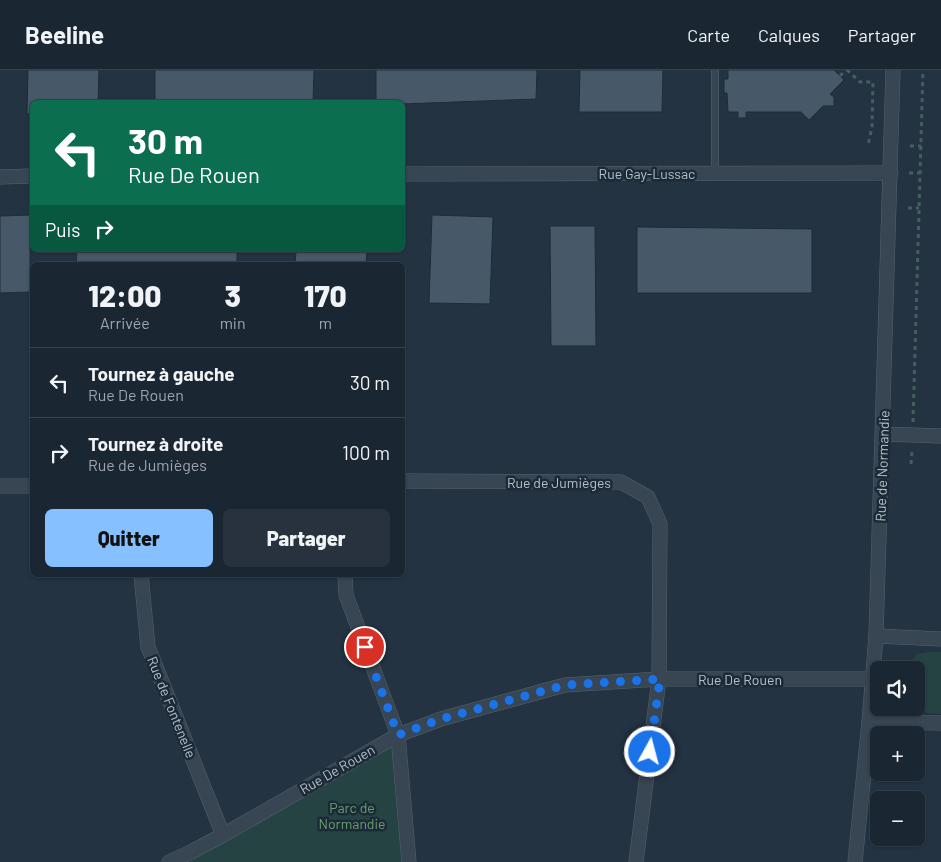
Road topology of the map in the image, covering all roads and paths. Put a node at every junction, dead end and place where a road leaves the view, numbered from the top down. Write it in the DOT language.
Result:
graph roads {
  1 [pos="715,70"];
  2 [pos="846,70"];
  3 [pos="893,70"];
  4 [pos="923,70"];
  5 [pos="840,76"];
  6 [pos="868,145"];
  7 [pos="910,146"];
  8 [pos="921,146"];
  9 [pos="715,172"];
  10 [pos="891,173"];
  11 [pos="909,173"];
  12 [pos="920,173"];
  13 [pos="405,174"];
  14 [pos="30,176"];
  15 [pos="0,177"];
  16 [pos="908,208"];
  17 [pos="919,208"];
  18 [pos="913,405"];
  19 [pos="883,434"];
  20 [pos="941,436"];
  21 [pos="405,481"];
  22 [pos="0,486"];
  23 [pos="30,486"];
  24 [pos="141,577"];
  25 [pos="345,577"];
  26 [pos="876,636"];
  27 [pos="941,639"];
  28 [pos="874,661"];
  29 [pos="660,679"];
  30 [pos="870,680"];
  31 [pos="870,708"];
  32 [pos="869,722"];
  33 [pos="941,723"];
  34 [pos="398,735"];
  35 [pos="223,835"];
  36 [pos="169,862"];
  37 [pos="409,862"];
  38 [pos="636,862"];
  39 [pos="854,862"];
  1 -- 9 [label="lane"];
  2 -- 5 [label="path"];
  2 -- 6 [label="path"];
  3 -- 10 [label="street, Rue de Normandie"];
  4 -- 8 [label="path"];
  7 -- 8 [label="path"];
  8 -- 12 [label="path"];
  9 -- 10 [label="street, Rue Gay-Lussac"];
  9 -- 13 [label="street, Rue Gay-Lussac"];
  10 -- 19 [label="street, Rue de Normandie"];
  11 -- 12 [label="path"];
  12 -- 17 [label="path"];
  14 -- 15 [label="street"];
  16 -- 17 [label="path"];
  17 -- 18 [label="path"];
  19 -- 20 [label="street"];
  19 -- 26 [label="street, Rue de Normandie"];
  21 -- 29 [label="street, Rue de Jumièges"];
  22 -- 23 [label="street"];
  24 -- 35 [label="street, Rue de Fontenelle"];
  25 -- 34 [label="street"];
  26 -- 27 [label="street"];
  26 -- 28 [label="street, Rue de Normandie"];
  29 -- 30 [label="street, Rue De Rouen"];
  29 -- 34 [label="street, Rue De Rouen"];
  29 -- 38 [label="street, Rue de Jumièges"];
  31 -- 32 [label="street, Rue de Normandie"];
  32 -- 33 [label="street"];
  32 -- 39 [label="street, Rue de Normandie"];
  34 -- 35 [label="street, Rue De Rouen"];
  34 -- 37 [label="street"];
  35 -- 36 [label="street, Rue De Rouen"];
}
